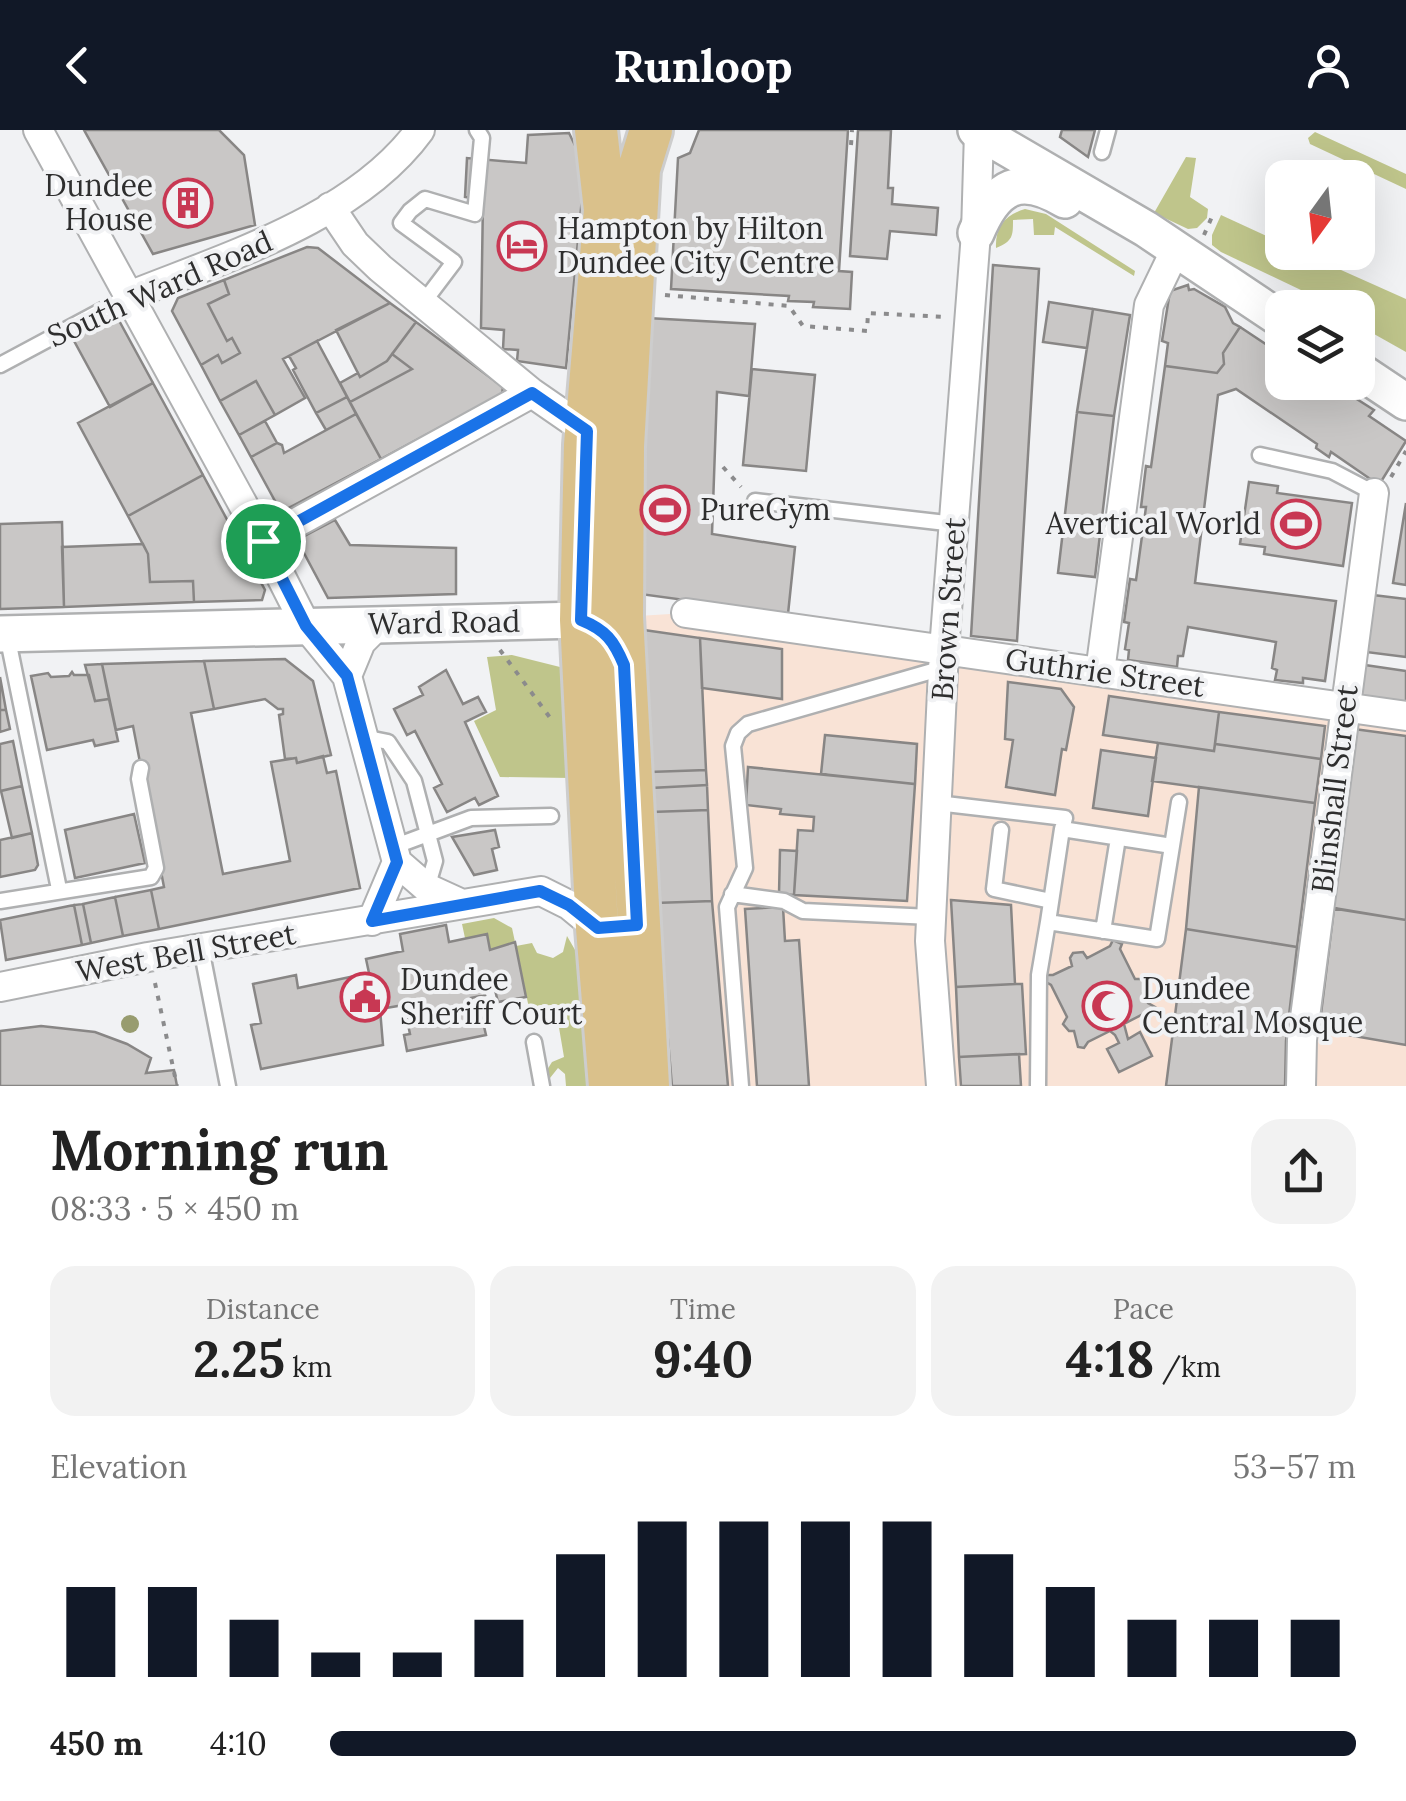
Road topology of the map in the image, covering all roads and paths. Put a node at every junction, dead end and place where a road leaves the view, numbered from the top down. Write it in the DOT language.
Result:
graph roads {
  1 [pos="38,130"];
  2 [pos="420,130"];
  3 [pos="477,130"];
  4 [pos="596,130"];
  5 [pos="852,130"];
  6 [pos="1022,130"];
  7 [pos="1108,130"];
  8 [pos="978,131"];
  9 [pos="850,145"];
  10 [pos="645,149"];
  11 [pos="1102,152"];
  12 [pos="325,210"];
  13 [pos="1214,212"];
  14 [pos="1146,229"];
  15 [pos="976,232"];
  16 [pos="1188,245"];
  17 [pos="631,292"];
  18 [pos="129,296"];
  19 [pos="423,303"];
  20 [pos="1265,306"];
  21 [pos="969,319"];
  22 [pos="0,365"];
  23 [pos="1375,372"];
  24 [pos="1375,379"];
  25 [pos="1406,381"];
  26 [pos="532,393"];
  27 [pos="1406,402"];
  28 [pos="587,431"];
  29 [pos="1260,455"];
  30 [pos="723,467"];
  31 [pos="1374,493"];
  32 [pos="754,501"];
  33 [pos="956,524"];
  34 [pos="263,541"];
  35 [pos="686,614"];
  36 [pos="581,620"];
  37 [pos="379,624"];
  38 [pos="306,626"];
  39 [pos="4,634"];
  40 [pos="497,646"];
  41 [pos="944,659"];
  42 [pos="624,665"];
  43 [pos="1100,672"];
  44 [pos="347,676"];
  45 [pos="1346,706"];
  46 [pos="1406,716"];
  47 [pos="363,737"];
  48 [pos="141,768"];
  49 [pos="589,771"];
  50 [pos="1179,802"];
  51 [pos="936,803"];
  52 [pos="551,816"];
  53 [pos="1062,829"];
  54 [pos="1000,830"];
  55 [pos="428,833"];
  56 [pos="1118,838"];
  57 [pos="1172,846"];
  58 [pos="395,854"];
  59 [pos="427,888"];
  60 [pos="59,889"];
  61 [pos="732,894"];
  62 [pos="0,901"];
  63 [pos="1051,901"];
  64 [pos="462,904"];
  65 [pos="931,917"];
  66 [pos="372,921"];
  67 [pos="1048,922"];
  68 [pos="617,926"];
  69 [pos="1103,930"];
  70 [pos="201,948"];
  71 [pos="148,957"];
  72 [pos="0,987"];
  73 [pos="534,1042"];
  74 [pos="177,1086"];
  75 [pos="228,1086"];
  76 [pos="542,1086"];
  77 [pos="610,1086"];
  78 [pos="648,1086"];
  79 [pos="742,1086"];
  80 [pos="941,1086"];
  81 [pos="1038,1086"];
  82 [pos="1301,1086"];
  1 -- 18 [label="street"];
  2 -- 12 [label="street, South Ward Road"];
  3 -- 19 [label="lane"];
  4 -- 28 [label="main road"];
  5 -- 9 [label="path"];
  6 -- 14 [label="street"];
  7 -- 11 [label="lane"];
  8 -- 14 [label="street"];
  8 -- 15 [label="street, Brown Street"];
  10 -- 17 [label="main road"];
  12 -- 18 [label="street, South Ward Road"];
  12 -- 19 [label="street"];
  13 -- 16 [label="path"];
  14 -- 15 [label="street"];
  14 -- 16 [label="street"];
  15 -- 21 [label="street, Brown Street"];
  16 -- 20 [label="street"];
  16 -- 43 [label="street"];
  17 -- 21 [label="path"];
  17 -- 42 [label="main road"];
  18 -- 22 [label="lane, South Ward Road"];
  18 -- 34 [label="street"];
  19 -- 26 [label="street"];
  21 -- 33 [label="street, Brown Street"];
  23 -- 25 [label="street"];
  24 -- 27 [label="street"];
  26 -- 28 [label="street"];
  26 -- 34 [label="street"];
  28 -- 36 [label="main road"];
  29 -- 31 [label="lane"];
  30 -- 32 [label="path"];
  31 -- 45 [label="street, Blinshall Street"];
  32 -- 33 [label="lane"];
  33 -- 41 [label="street, Brown Street"];
  34 -- 38 [label="street"];
  35 -- 41 [label="street, Guthrie Street"];
  36 -- 37 [label="street, Ward Road"];
  36 -- 42 [label="street"];
  36 -- 49 [label="main road"];
  37 -- 38 [label="street, Ward Road"];
  37 -- 44 [label="street"];
  38 -- 39 [label="street, Ward Road"];
  38 -- 44 [label="street"];
  39 -- 60 [label="lane"];
  40 -- 49 [label="path"];
  41 -- 43 [label="street, Guthrie Street"];
  41 -- 51 [label="street, Brown Street"];
  41 -- 61 [label="lane"];
  42 -- 68 [label="main road"];
  43 -- 45 [label="street, Guthrie Street"];
  44 -- 47 [label="street"];
  45 -- 46 [label="street, Guthrie Street"];
  45 -- 82 [label="street, Blinshall Street"];
  47 -- 55 [label="lane"];
  47 -- 58 [label="street"];
  48 -- 60 [label="lane"];
  49 -- 68 [label="main road"];
  50 -- 57 [label="lane"];
  51 -- 53 [label="lane"];
  51 -- 65 [label="street, Brown Street"];
  52 -- 55 [label="lane"];
  53 -- 56 [label="lane"];
  53 -- 63 [label="lane"];
  54 -- 63 [label="lane"];
  55 -- 58 [label="lane"];
  55 -- 59 [label="lane"];
  56 -- 57 [label="lane"];
  56 -- 69 [label="lane"];
  57 -- 69 [label="lane"];
  58 -- 59 [label="street"];
  58 -- 66 [label="street"];
  59 -- 64 [label="street"];
  60 -- 62 [label="lane"];
  61 -- 65 [label="lane"];
  61 -- 79 [label="lane"];
  63 -- 67 [label="lane"];
  64 -- 66 [label="street, West Bell Street"];
  64 -- 68 [label="street, West Bell Street"];
  65 -- 80 [label="street, Brown Street"];
  66 -- 70 [label="street, West Bell Street"];
  67 -- 69 [label="lane"];
  67 -- 81 [label="lane"];
  68 -- 77 [label="main road"];
  68 -- 78 [label="main road"];
  70 -- 71 [label="street, West Bell Street"];
  70 -- 75 [label="lane"];
  71 -- 72 [label="street, West Bell Street"];
  71 -- 74 [label="path"];
  73 -- 76 [label="lane"];
}
